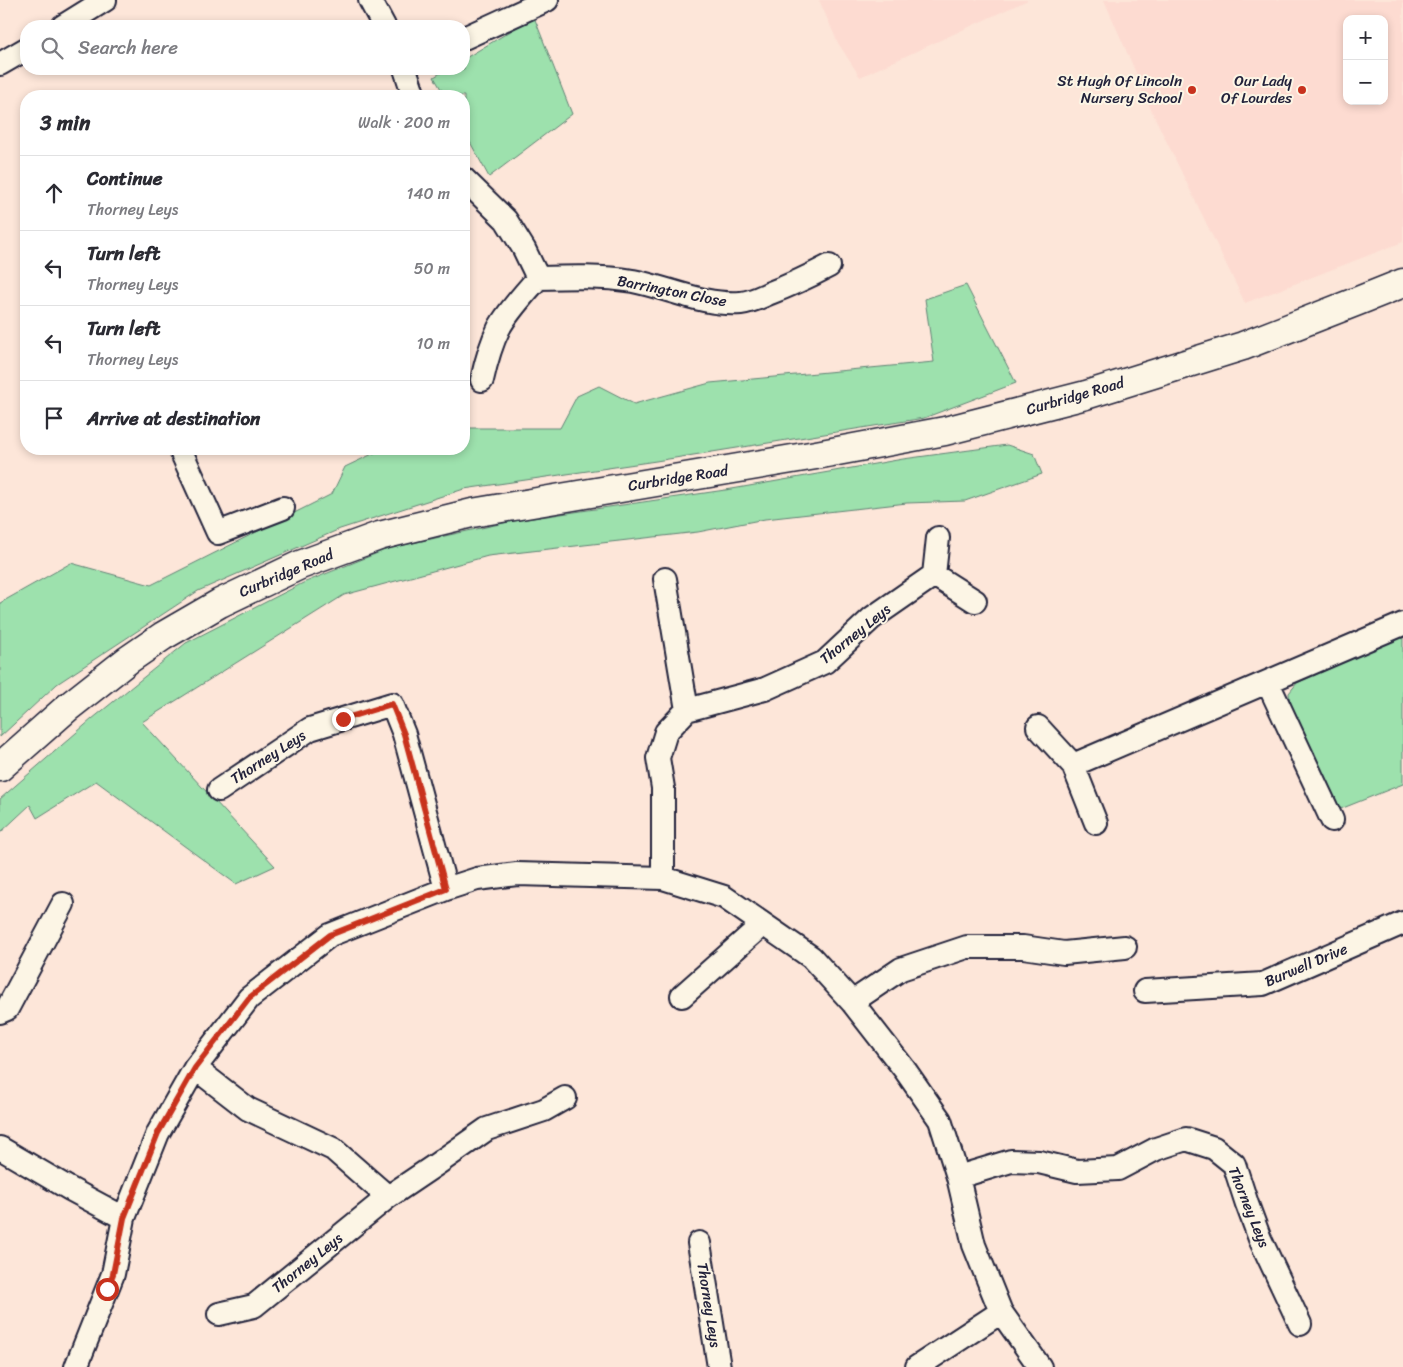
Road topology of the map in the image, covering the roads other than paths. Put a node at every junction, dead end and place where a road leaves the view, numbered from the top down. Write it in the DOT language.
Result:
graph roads {
  1 [pos="105,0"];
  2 [pos="370,0"];
  3 [pos="548,0"];
  4 [pos="73,20"];
  5 [pos="381,20"];
  6 [pos="470,35"];
  7 [pos="20,52"];
  8 [pos="0,64"];
  9 [pos="407,75"];
  10 [pos="412,90"];
  11 [pos="470,186"];
  12 [pos="829,266"];
  13 [pos="538,278"];
  14 [pos="1403,282"];
  15 [pos="482,380"];
  16 [pos="183,455"];
  17 [pos="283,508"];
  18 [pos="938,538"];
  19 [pos="934,576"];
  20 [pos="665,579"];
  21 [pos="975,601"];
  22 [pos="1403,624"];
  23 [pos="1268,683"];
  24 [pos="687,710"];
  25 [pos="1038,726"];
  26 [pos="1073,766"];
  27 [pos="0,767"];
  28 [pos="219,790"];
  29 [pos="1332,820"];
  30 [pos="1096,823"];
  31 [pos="663,878"];
  32 [pos="446,889"];
  33 [pos="63,904"];
  34 [pos="1403,923"];
  35 [pos="763,924"];
  36 [pos="1125,947"];
  37 [pos="1144,991"];
  38 [pos="682,996"];
  39 [pos="852,1002"];
  40 [pos="0,1012"];
  41 [pos="195,1068"];
  42 [pos="565,1098"];
  43 [pos="0,1148"];
  44 [pos="958,1177"];
  45 [pos="388,1197"];
  46 [pos="124,1218"];
  47 [pos="699,1243"];
  48 [pos="1000,1312"];
  49 [pos="219,1314"];
  50 [pos="1300,1324"];
  51 [pos="76,1367"];
  52 [pos="719,1367"];
  53 [pos="917,1367"];
  54 [pos="1040,1367"];
  1 -- 4 [label="street"];
  2 -- 5 [label="street"];
  3 -- 6 [label="street"];
  7 -- 8 [label="street"];
  9 -- 10 [label="street"];
  11 -- 13 [label="street"];
  12 -- 13 [label="street, Barrington Close"];
  13 -- 15 [label="street"];
  14 -- 27 [label="main road, Curbridge Road"];
  16 -- 17 [label="street"];
  18 -- 19 [label="street"];
  19 -- 21 [label="street"];
  19 -- 24 [label="street, Thorney Leys"];
  20 -- 24 [label="street"];
  22 -- 23 [label="street"];
  23 -- 26 [label="street"];
  23 -- 29 [label="street"];
  24 -- 31 [label="street"];
  25 -- 26 [label="street"];
  26 -- 30 [label="street"];
  28 -- 32 [label="street, Thorney Leys"];
  31 -- 32 [label="street"];
  31 -- 35 [label="street"];
  32 -- 41 [label="street"];
  33 -- 40 [label="street"];
  34 -- 37 [label="street, Burwell Drive"];
  35 -- 38 [label="street"];
  35 -- 39 [label="street"];
  36 -- 39 [label="street"];
  39 -- 44 [label="street"];
  41 -- 45 [label="street"];
  41 -- 46 [label="street"];
  42 -- 45 [label="street, Thorney Leys"];
  43 -- 46 [label="street"];
  44 -- 48 [label="street"];
  44 -- 50 [label="street, Thorney Leys"];
  45 -- 49 [label="street, Thorney Leys"];
  46 -- 51 [label="street"];
  47 -- 52 [label="street, Thorney Leys"];
  48 -- 53 [label="street"];
  48 -- 54 [label="street"];
}
